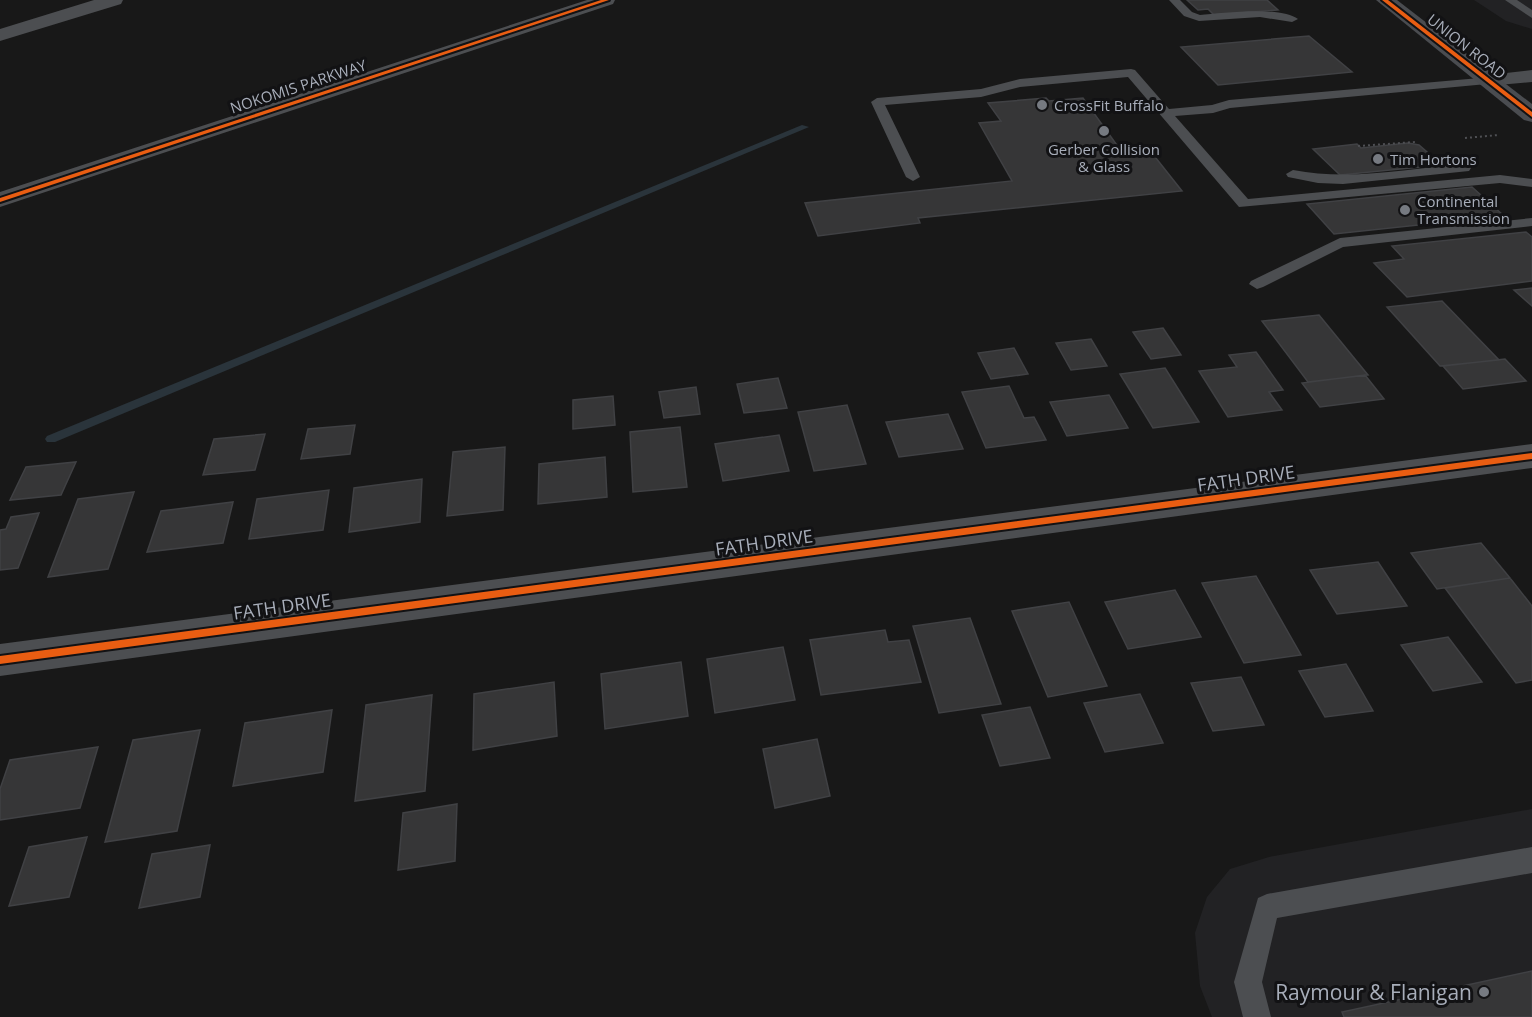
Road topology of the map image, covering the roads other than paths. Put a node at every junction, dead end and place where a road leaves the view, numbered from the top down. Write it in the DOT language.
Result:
graph roads {
  1 [pos="114,0"];
  2 [pos="606,0"];
  3 [pos="1174,0"];
  4 [pos="1385,0"];
  5 [pos="1510,0"];
  6 [pos="1532,15"];
  7 [pos="1292,19"];
  8 [pos="0,35"];
  9 [pos="1532,76"];
  10 [pos="1487,80"];
  11 [pos="1166,113"];
  12 [pos="1532,115"];
  13 [pos="1464,168"];
  14 [pos="1293,174"];
  15 [pos="913,177"];
  16 [pos="1532,183"];
  17 [pos="0,200"];
  18 [pos="1532,222"];
  19 [pos="1257,284"];
  20 [pos="1532,456"];
  21 [pos="0,660"];
  22 [pos="1532,860"];
  23 [pos="1257,1017"];
  1 -- 8 [label="street"];
  2 -- 17 [label="street, NOKOMIS PARKWAY"];
  3 -- 7 [label="lane"];
  4 -- 10 [label="main road, UNION ROAD"];
  5 -- 6 [label="lane"];
  9 -- 10 [label="street"];
  10 -- 11 [label="lane"];
  10 -- 12 [label="main road, UNION ROAD"];
  11 -- 15 [label="lane"];
  11 -- 16 [label="lane"];
  13 -- 14 [label="lane"];
  18 -- 19 [label="lane"];
  20 -- 21 [label="street, FATH DRIVE"];
  22 -- 23 [label="lane"];
}
